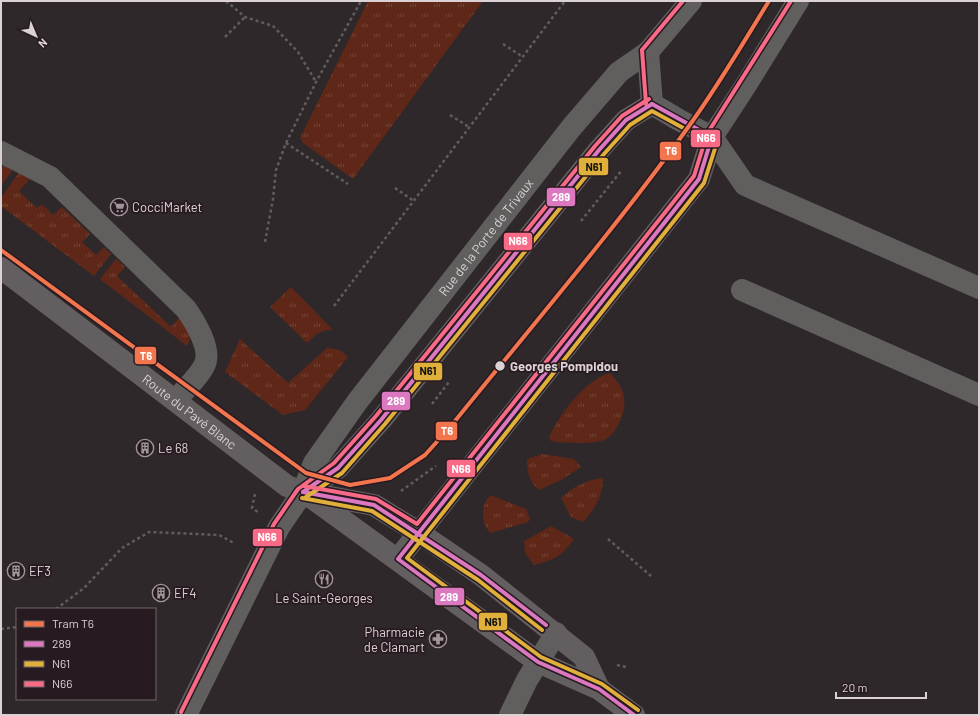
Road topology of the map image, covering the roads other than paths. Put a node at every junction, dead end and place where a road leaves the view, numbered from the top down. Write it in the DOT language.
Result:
graph roads {
  1 [pos="691,1"];
  2 [pos="798,1"];
  3 [pos="648,52"];
  4 [pos="652,104"];
  5 [pos="712,137"];
  6 [pos="1,152"];
  7 [pos="1,268"];
  8 [pos="979,288"];
  9 [pos="742,290"];
  10 [pos="979,395"];
  11 [pos="176,400"];
  12 [pos="304,492"];
  13 [pos="418,532"];
  14 [pos="398,559"];
  15 [pos="556,633"];
  16 [pos="538,662"];
  17 [pos="600,689"];
  18 [pos="186,715"];
  19 [pos="510,715"];
  20 [pos="634,715"];
  1 -- 3 [label="street, Rue de la Porte de Trivaux"];
  2 -- 5 [label="street"];
  3 -- 4 [label="street"];
  3 -- 12 [label="street, Rue de la Porte de Trivaux"];
  4 -- 5 [label="street"];
  4 -- 12 [label="street, Rue de la Porte de Trivaux"];
  5 -- 8 [label="street"];
  5 -- 13 [label="street"];
  6 -- 11 [label="street"];
  7 -- 11 [label="main road, Route du Pavé Blanc"];
  9 -- 10 [label="street"];
  11 -- 12 [label="main road, Route du Pavé Blanc"];
  12 -- 13 [label="main road, Route du Pavé Blanc"];
  12 -- 14 [label="main road, Route du Pavé Blanc"];
  12 -- 18 [label="street, Rue de la Porte de Trivaux"];
  13 -- 14 [label="street"];
  13 -- 15 [label="main road, Route du Pavé Blanc"];
  14 -- 16 [label="main road, Route du Pavé Blanc"];
  15 -- 16 [label="street"];
  15 -- 17 [label="main road, Route du Pavé Blanc"];
  16 -- 17 [label="main road, Route du Pavé Blanc"];
  16 -- 19 [label="street"];
  17 -- 20 [label="main road, Route du Pavé Blanc"];
}
